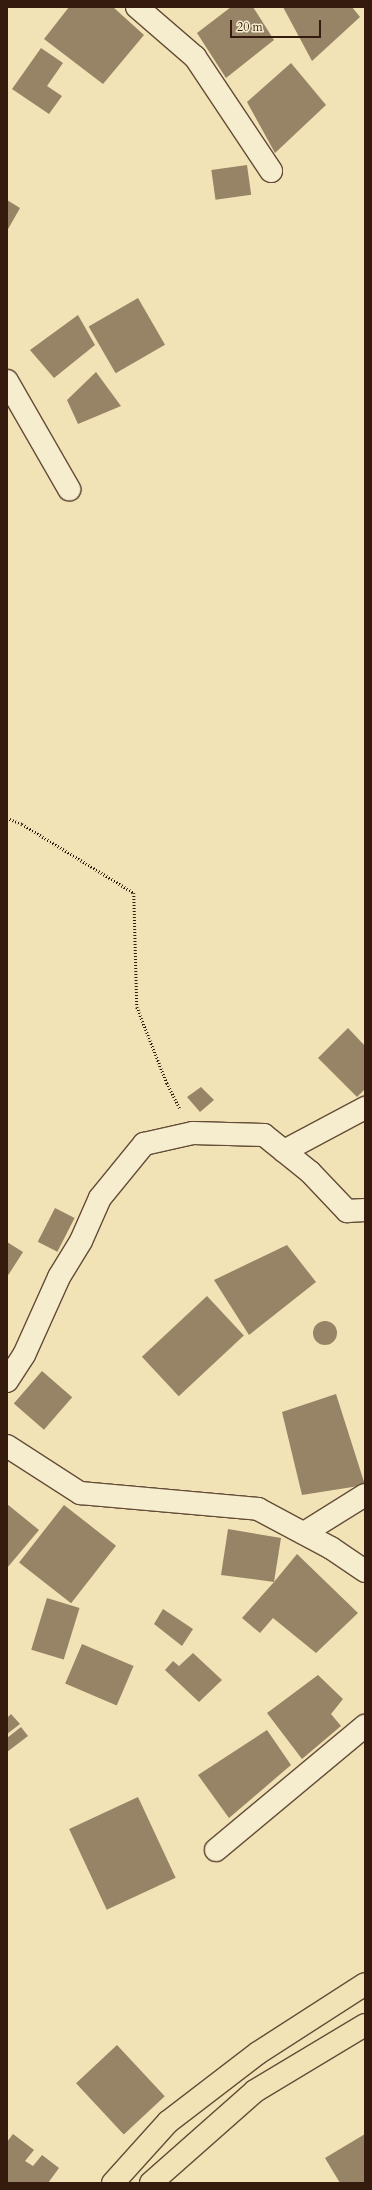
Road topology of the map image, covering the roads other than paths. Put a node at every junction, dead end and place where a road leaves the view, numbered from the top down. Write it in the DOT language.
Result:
graph roads {
  1 [pos="137,7"];
  2 [pos="271,171"];
  3 [pos="7,381"];
  4 [pos="69,489"];
  5 [pos="365,1108"];
  6 [pos="284,1151"];
  7 [pos="365,1210"];
  8 [pos="7,1381"];
  9 [pos="7,1446"];
  10 [pos="365,1495"];
  11 [pos="304,1533"];
  12 [pos="365,1571"];
  13 [pos="365,1726"];
  14 [pos="216,1850"];
  15 [pos="365,1984"];
  16 [pos="365,2024"];
  17 [pos="113,2183"];
  18 [pos="151,2183"];
  1 -- 2 [label="street"];
  3 -- 4 [label="street"];
  5 -- 6 [label="street"];
  6 -- 7 [label="street"];
  6 -- 8 [label="street"];
  9 -- 11 [label="street"];
  10 -- 11 [label="street"];
  11 -- 12 [label="street"];
  13 -- 14 [label="street"];
  15 -- 17 [label="highway"];
  16 -- 18 [label="highway"];
}
